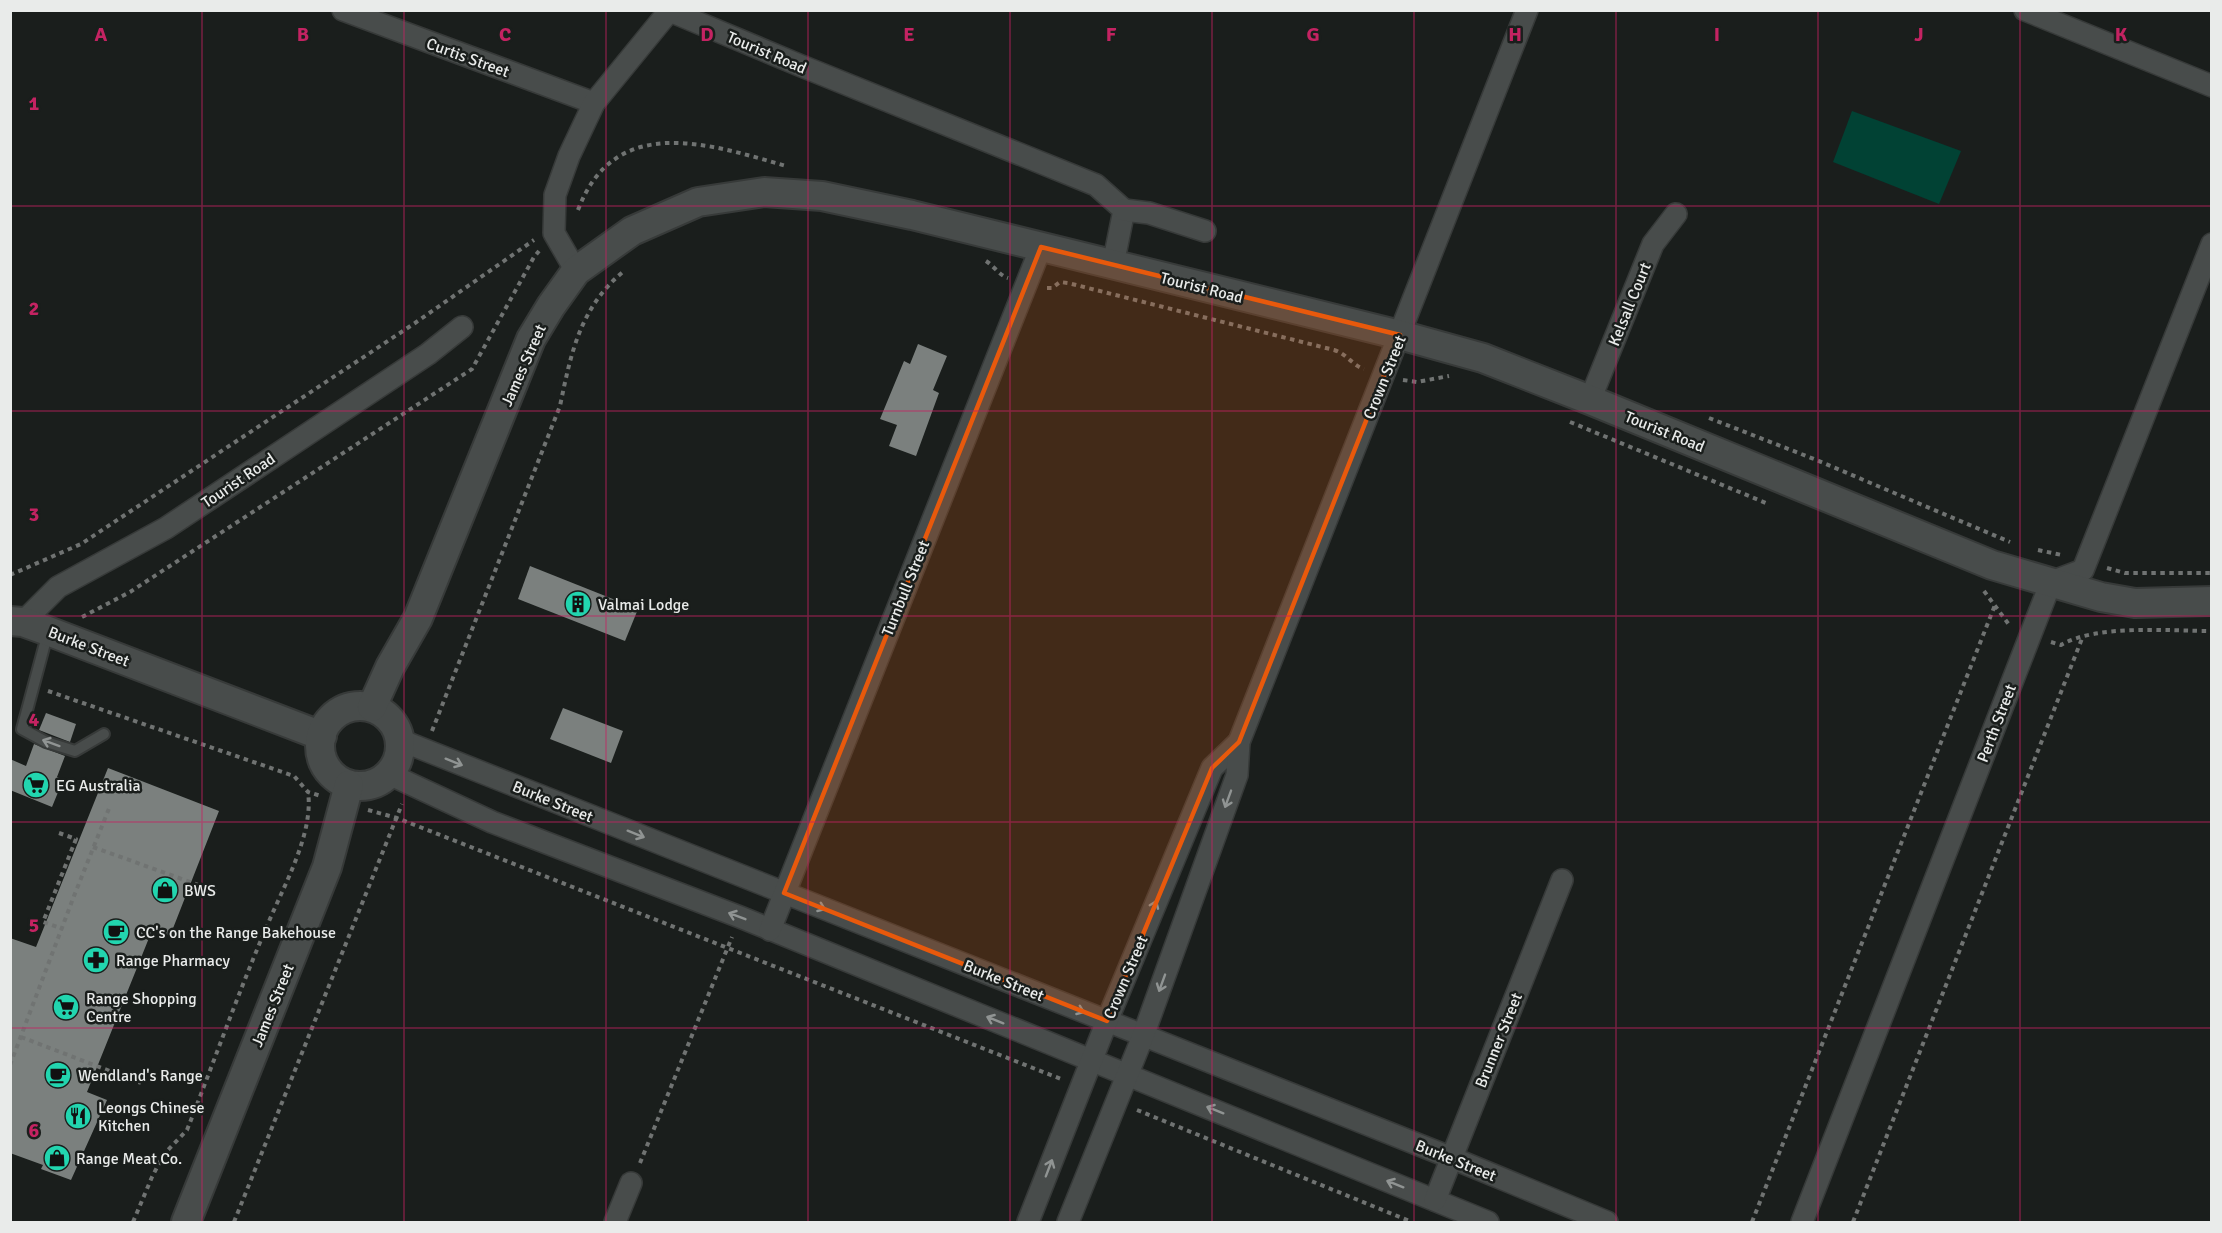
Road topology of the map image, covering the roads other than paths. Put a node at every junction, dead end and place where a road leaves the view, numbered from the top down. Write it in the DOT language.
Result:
graph roads {
  1 [pos="343,10"];
  2 [pos="1527,10"];
  3 [pos="2025,10"];
  4 [pos="670,11"];
  5 [pos="2066,19"];
  6 [pos="2211,86"];
  7 [pos="594,103"];
  8 [pos="1124,210"];
  9 [pos="1676,213"];
  10 [pos="1205,231"];
  11 [pos="2211,244"];
  12 [pos="1041,247"];
  13 [pos="1113,265"];
  14 [pos="576,271"];
  15 [pos="462,327"];
  16 [pos="1400,335"];
  17 [pos="1590,400"];
  18 [pos="2051,582"];
  19 [pos="2211,602"];
  20 [pos="27,625"];
  21 [pos="372,708"];
  22 [pos="104,734"];
  23 [pos="321,736"];
  24 [pos="1239,742"];
  25 [pos="412,745"];
  26 [pos="400,779"];
  27 [pos="347,794"];
  28 [pos="1562,880"];
  29 [pos="784,893"];
  30 [pos="770,930"];
  31 [pos="1107,1021"];
  32 [pos="1143,1036"];
  33 [pos="1092,1060"];
  34 [pos="1127,1075"];
  35 [pos="1452,1158"];
  36 [pos="631,1183"];
  37 [pos="1435,1200"];
  38 [pos="186,1222"];
  39 [pos="615,1222"];
  40 [pos="1028,1222"];
  41 [pos="1068,1222"];
  42 [pos="1488,1222"];
  43 [pos="1607,1222"];
  44 [pos="1802,1222"];
  1 -- 7 [label="street, Curtis Street"];
  2 -- 16 [label="street, Crown Street"];
  3 -- 5 [label="street"];
  4 -- 7 [label="street"];
  4 -- 8 [label="street, Tourist Road"];
  5 -- 6 [label="street"];
  7 -- 14 [label="street"];
  8 -- 10 [label="street"];
  8 -- 13 [label="street"];
  9 -- 17 [label="street, Kelsall Court"];
  11 -- 18 [label="street"];
  12 -- 13 [label="street, Tourist Road"];
  12 -- 14 [label="street, Tourist Road"];
  12 -- 29 [label="street, Turnbull Street"];
  13 -- 16 [label="street, Tourist Road"];
  14 -- 21 [label="street, James Street"];
  15 -- 20 [label="street, Tourist Road"];
  16 -- 17 [label="street, Tourist Road"];
  16 -- 24 [label="street, Crown Street"];
  17 -- 18 [label="street, Tourist Road"];
  18 -- 19 [label="street, Tourist Road"];
  18 -- 44 [label="street, Perth Street"];
  22 -- 20 [label="lane, one-way"];
  20 -- 23 [label="street, Burke Street"];
  21 -- 23 [label="street"];
  21 -- 25 [label="street"];
  23 -- 27 [label="street"];
  31 -- 24 [label="street, Crown Street, one-way"];
  24 -- 32 [label="street, Crown Street, one-way"];
  25 -- 26 [label="street"];
  25 -- 29 [label="street, Burke Street, one-way"];
  26 -- 27 [label="street"];
  30 -- 26 [label="street, one-way"];
  27 -- 38 [label="street, James Street"];
  28 -- 35 [label="street, Brunner Street"];
  29 -- 30 [label="street, Turnbull Street"];
  29 -- 31 [label="street, Burke Street, one-way"];
  33 -- 30 [label="street, one-way"];
  31 -- 32 [label="street, Burke Street"];
  31 -- 33 [label="street, Crown Street"];
  32 -- 34 [label="street, Crown Street"];
  32 -- 35 [label="street, Burke Street"];
  33 -- 34 [label="street"];
  40 -- 33 [label="street, Crown Street, one-way"];
  37 -- 34 [label="street, one-way"];
  34 -- 41 [label="street, Crown Street"];
  35 -- 37 [label="street, Brunner Street"];
  35 -- 43 [label="street, Burke Street"];
  36 -- 39 [label="street"];
  37 -- 42 [label="street"];
}
